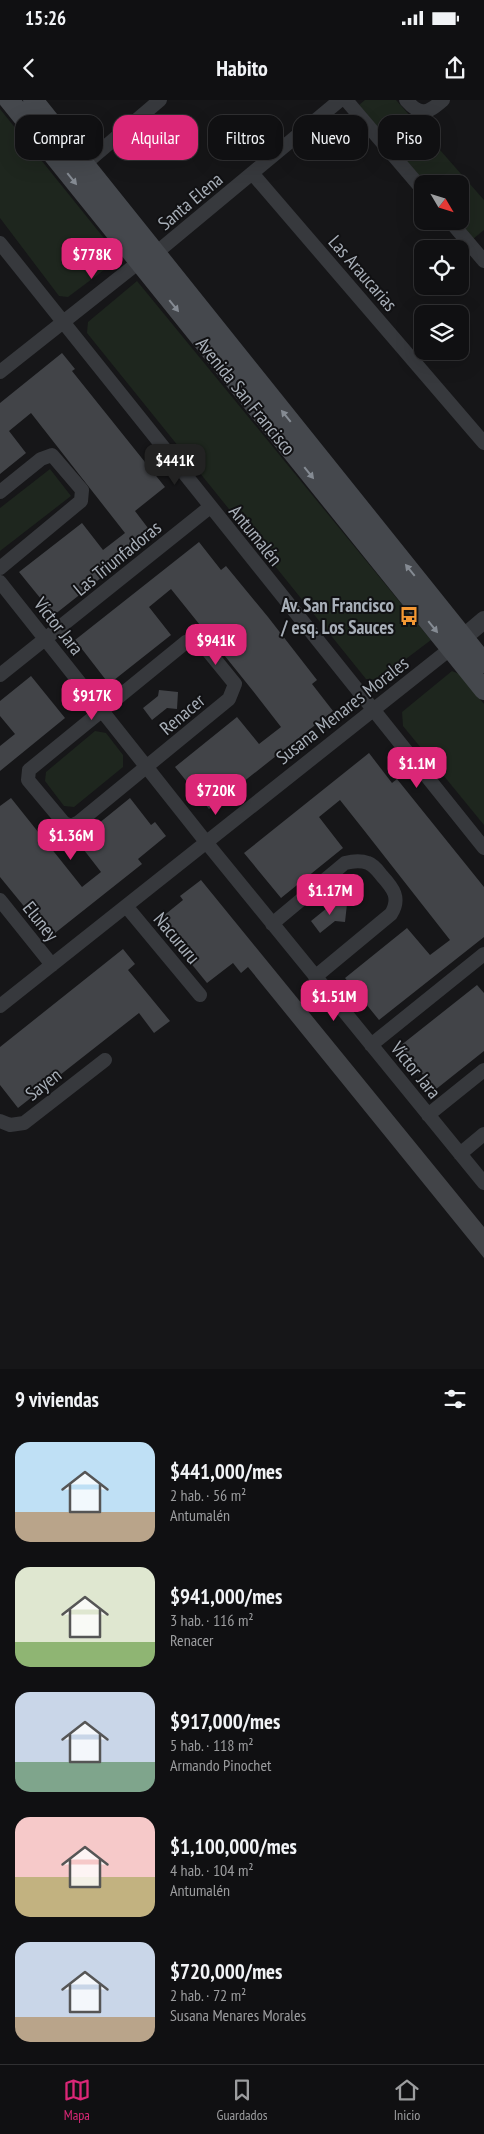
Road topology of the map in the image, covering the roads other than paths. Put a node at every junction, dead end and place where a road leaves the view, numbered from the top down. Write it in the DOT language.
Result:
graph roads {
  1 [pos="9,100"];
  2 [pos="33,100"];
  3 [pos="160,100"];
  4 [pos="340,100"];
  5 [pos="346,100"];
  6 [pos="406,100"];
  7 [pos="443,100"];
  8 [pos="85,164"];
  9 [pos="252,173"];
  10 [pos="414,180"];
  11 [pos="460,230"];
  12 [pos="0,243"];
  13 [pos="479,246"];
  14 [pos="147,257"];
  15 [pos="484,261"];
  16 [pos="62,322"];
  17 [pos="0,372"];
  18 [pos="484,443"];
  19 [pos="0,492"];
  20 [pos="210,507"];
  21 [pos="0,568"];
  22 [pos="0,582"];
  23 [pos="484,620"];
  24 [pos="45,639"];
  25 [pos="457,643"];
  26 [pos="484,663"];
  27 [pos="0,674"];
  28 [pos="484,690"];
  29 [pos="102,711"];
  30 [pos="372,711"];
  31 [pos="147,767"];
  32 [pos="206,842"];
  33 [pos="484,848"];
  34 [pos="0,900"];
  35 [pos="126,906"];
  36 [pos="272,924"];
  37 [pos="484,954"];
  38 [pos="52,965"];
  39 [pos="315,976"];
  40 [pos="200,995"];
  41 [pos="0,1006"];
  42 [pos="371,1045"];
  43 [pos="105,1060"];
  44 [pos="484,1070"];
  45 [pos="428,1115"];
  46 [pos="0,1121"];
  47 [pos="484,1134"];
  48 [pos="460,1154"];
  49 [pos="484,1183"];
  1 -- 14 [label="main road, Avenida San Francisco, one-way"];
  2 -- 8 [label="main road, Avenida San Francisco"];
  3 -- 8 [label="street"];
  4 -- 9 [label="street, Santa Elena"];
  5 -- 10 [label="street"];
  6 -- 7 [label="street"];
  8 -- 14 [label="main road, Avenida San Francisco"];
  9 -- 14 [label="street, Santa Elena"];
  9 -- 18 [label="street, Las Araucarias"];
  11 -- 13 [label="street"];
  12 -- 16 [label="street, Antumalén"];
  13 -- 15 [label="street"];
  14 -- 16 [label="street, Santa Elena"];
  14 -- 25 [label="main road, Avenida San Francisco"];
  16 -- 17 [label="street, Santa Elena"];
  16 -- 20 [label="street, Antumalén"];
  19 -- 21 [label="street"];
  20 -- 24 [label="street, Las Triunfadoras"];
  20 -- 30 [label="street, Antumalén"];
  22 -- 24 [label="street, Víctor Jara"];
  23 -- 25 [label="street"];
  24 -- 27 [label="street, Las Triunfadoras"];
  24 -- 29 [label="street, Víctor Jara"];
  25 -- 26 [label="main road, Avenida San Francisco"];
  25 -- 28 [label="main road, Avenida San Francisco"];
  25 -- 30 [label="street, Susana Menares Morales"];
  29 -- 31 [label="street, Víctor Jara"];
  29 -- 31 [label="street"];
  29 -- 31 [label="street, Renacer"];
  30 -- 32 [label="street, Susana Menares Morales"];
  30 -- 33 [label="street, Antumalén"];
  31 -- 32 [label="street, Víctor Jara"];
  32 -- 35 [label="street, Susana Menares Morales"];
  32 -- 36 [label="street, Víctor Jara"];
  34 -- 38 [label="street, Eluney"];
  35 -- 38 [label="street, Susana Menares Morales"];
  35 -- 40 [label="street, Nacururu"];
  36 -- 39 [label="street, Víctor Jara"];
  36 -- 39 [label="street"];
  37 -- 42 [label="street"];
  38 -- 41 [label="street, Susana Menares Morales"];
  39 -- 42 [label="street, Víctor Jara"];
  42 -- 45 [label="street, Víctor Jara"];
  43 -- 46 [label="street, Sayen"];
  44 -- 45 [label="street"];
  45 -- 48 [label="street, Víctor Jara"];
  47 -- 48 [label="street"];
  48 -- 49 [label="street, Víctor Jara"];
}
